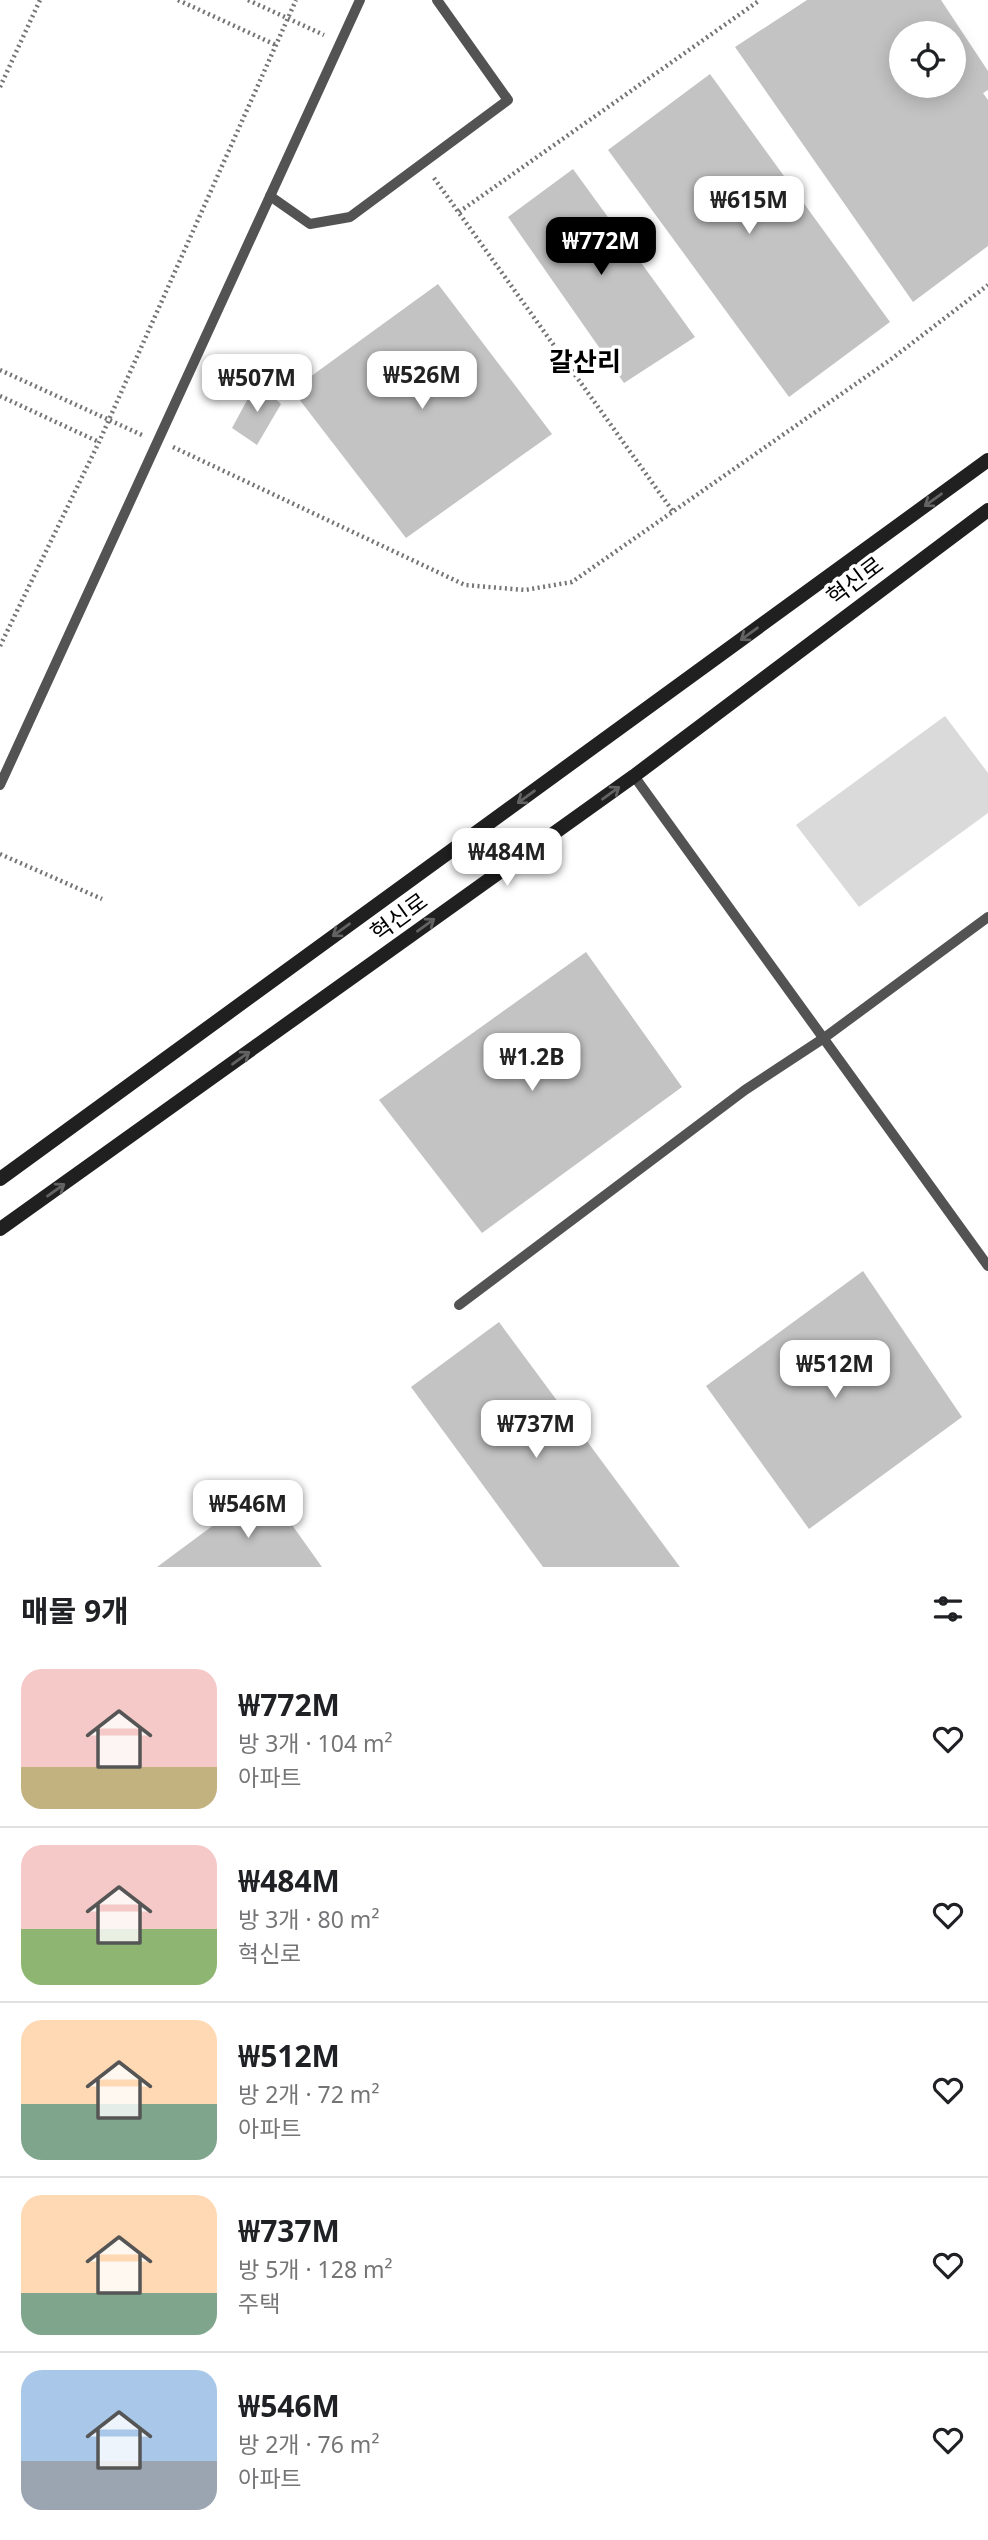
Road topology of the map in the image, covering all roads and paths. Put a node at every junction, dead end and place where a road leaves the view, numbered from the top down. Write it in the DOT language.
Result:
graph roads {
  1 [pos="40,0"];
  2 [pos="178,0"];
  3 [pos="248,0"];
  4 [pos="296,0"];
  5 [pos="360,0"];
  6 [pos="437,0"];
  7 [pos="760,0"];
  8 [pos="287,19"];
  9 [pos="340,43"];
  10 [pos="276,45"];
  11 [pos="0,87"];
  12 [pos="424,163"];
  13 [pos="270,196"];
  14 [pos="459,212"];
  15 [pos="988,285"];
  16 [pos="0,370"];
  17 [pos="0,396"];
  18 [pos="107,421"];
  19 [pos="99,442"];
  20 [pos="157,442"];
  21 [pos="988,460"];
  22 [pos="988,510"];
  23 [pos="674,513"];
  24 [pos="0,646"];
  25 [pos="634,776"];
  26 [pos="0,785"];
  27 [pos="0,854"];
  28 [pos="102,899"];
  29 [pos="988,918"];
  30 [pos="824,1038"];
  31 [pos="0,1179"];
  32 [pos="0,1229"];
  33 [pos="988,1266"];
  34 [pos="459,1305"];
  1 -- 11 [label="path"];
  2 -- 10 [label="path"];
  3 -- 8 [label="path"];
  4 -- 8 [label="path"];
  5 -- 9 [label="lane"];
  6 -- 12 [label="lane"];
  7 -- 14 [label="path"];
  8 -- 9 [label="path"];
  8 -- 10 [label="path"];
  9 -- 13 [label="lane"];
  10 -- 18 [label="path"];
  12 -- 13 [label="lane"];
  12 -- 14 [label="path"];
  13 -- 20 [label="lane"];
  14 -- 23 [label="path"];
  15 -- 23 [label="path"];
  16 -- 18 [label="path"];
  17 -- 19 [label="path"];
  18 -- 19 [label="path"];
  18 -- 20 [label="path"];
  19 -- 24 [label="path"];
  20 -- 23 [label="path"];
  20 -- 26 [label="lane"];
  21 -- 31 [label="main road, 혁신로, one-way"];
  22 -- 25 [label="main road, 혁신로"];
  25 -- 30 [label="lane"];
  32 -- 25 [label="main road, 혁신로, one-way"];
  27 -- 28 [label="path"];
  29 -- 30 [label="lane"];
  30 -- 33 [label="lane"];
  30 -- 34 [label="lane"];
}
